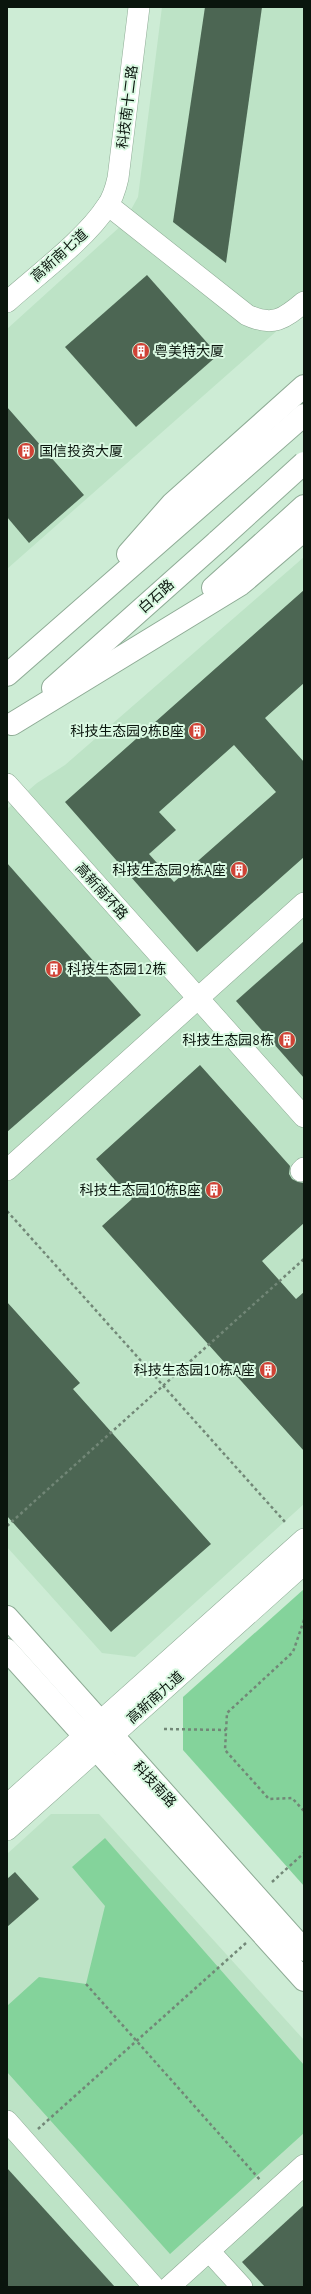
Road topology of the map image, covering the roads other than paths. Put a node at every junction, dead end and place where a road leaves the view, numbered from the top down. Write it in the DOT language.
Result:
graph roads {
  1 [pos="139,7"];
  2 [pos="108,205"];
  3 [pos="7,302"];
  4 [pos="304,302"];
  5 [pos="304,386"];
  6 [pos="304,415"];
  7 [pos="304,463"];
  8 [pos="304,506"];
  9 [pos="304,530"];
  10 [pos="65,623"];
  11 [pos="164,632"];
  12 [pos="7,675"];
  13 [pos="10,726"];
  14 [pos="7,784"];
  15 [pos="304,903"];
  16 [pos="198,998"];
  17 [pos="304,1117"];
  18 [pos="7,1170"];
  19 [pos="304,1539"];
  20 [pos="304,1564"];
  21 [pos="7,1617"];
  22 [pos="7,1650"];
  23 [pos="98,1736"];
  24 [pos="7,1805"];
  25 [pos="7,1830"];
  26 [pos="304,1950"];
  27 [pos="304,1980"];
  28 [pos="14,2135"];
  29 [pos="304,2165"];
  30 [pos="209,2251"];
  31 [pos="154,2287"];
  32 [pos="169,2287"];
  33 [pos="242,2287"];
  1 -- 2 [label="street, 科技南十二路"];
  2 -- 3 [label="street, 高新南七道"];
  2 -- 4 [label="street"];
  5 -- 10 [label="main road"];
  6 -- 10 [label="main road"];
  7 -- 13 [label="main road, 白石路, bridge"];
  8 -- 11 [label="main road"];
  9 -- 11 [label="main road"];
  10 -- 12 [label="main road"];
  11 -- 13 [label="main road"];
  14 -- 16 [label="street, 高新南环路"];
  15 -- 16 [label="street"];
  16 -- 17 [label="street, 高新南环路"];
  16 -- 18 [label="street"];
  19 -- 23 [label="street, 高新南九道"];
  20 -- 23 [label="street, 高新南九道"];
  21 -- 23 [label="main road, 科技南路"];
  22 -- 23 [label="main road, 科技南路"];
  23 -- 24 [label="street, 高新南九道"];
  23 -- 25 [label="street, 高新南九道"];
  23 -- 26 [label="main road, 科技南路"];
  23 -- 27 [label="main road, 科技南路"];
  28 -- 31 [label="street"];
  29 -- 30 [label="street"];
  30 -- 32 [label="street"];
  30 -- 33 [label="street"];
}
